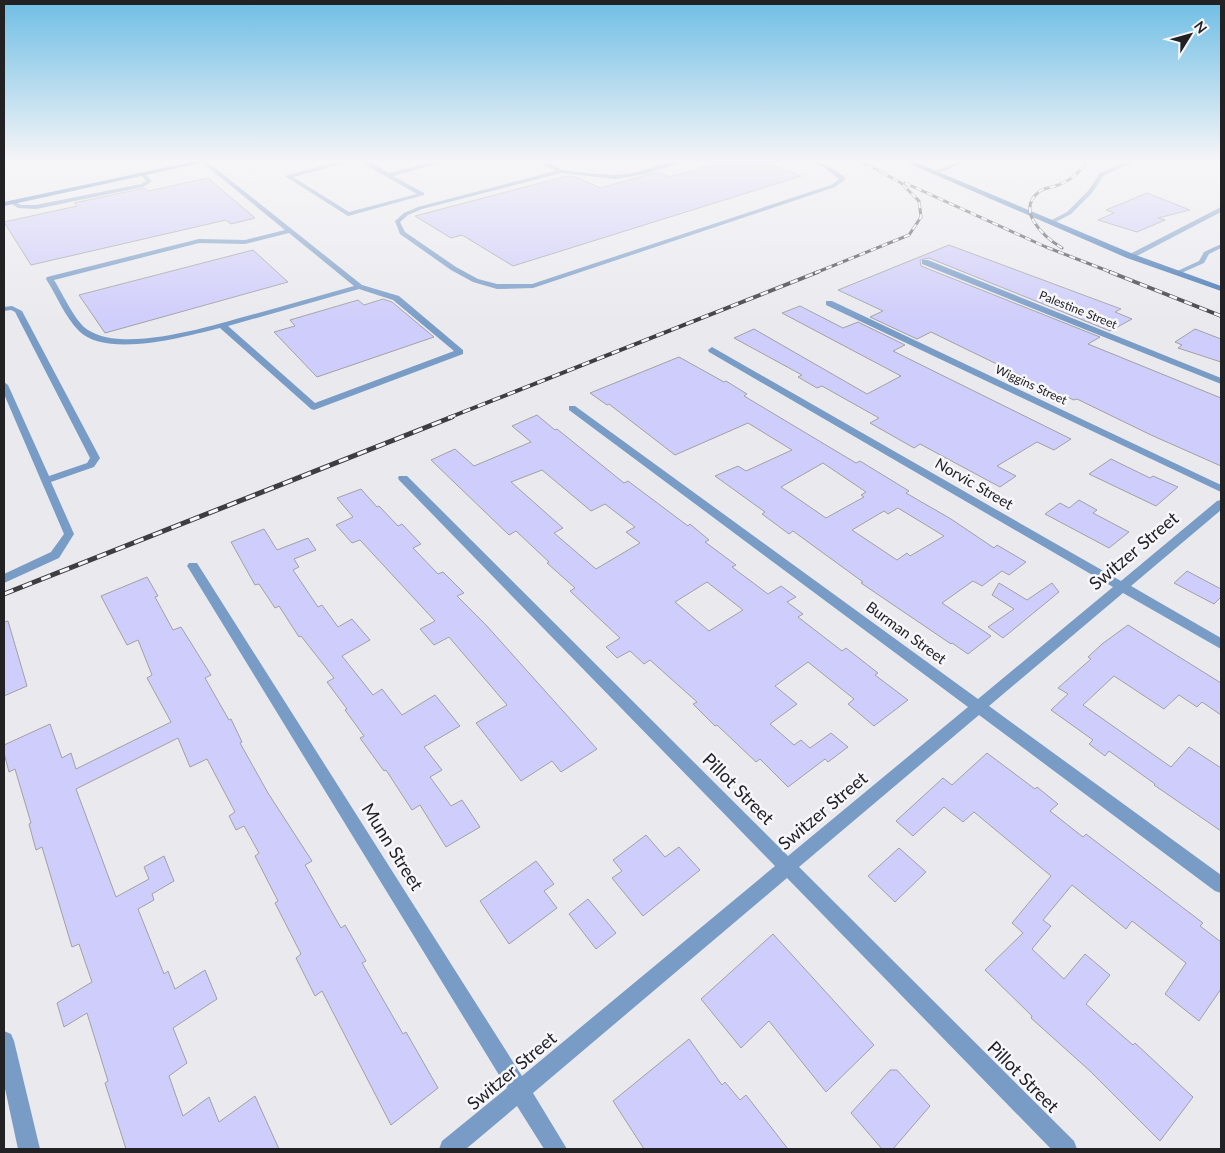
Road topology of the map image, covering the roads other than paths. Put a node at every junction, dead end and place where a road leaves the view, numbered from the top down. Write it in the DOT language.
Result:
graph roads {
  1 [pos="270,214"];
  2 [pos="406,214"];
  3 [pos="750,214"];
  4 [pos="1029,214"];
  5 [pos="1067,214"];
  6 [pos="1212,214"];
  7 [pos="1050,223"];
  8 [pos="290,231"];
  9 [pos="1221,246"];
  10 [pos="1130,256"];
  11 [pos="925,262"];
  12 [pos="1177,273"];
  13 [pos="359,287"];
  14 [pos="1221,289"];
  15 [pos="829,303"];
  16 [pos="4,309"];
  17 [pos="222,325"];
  18 [pos="712,350"];
  19 [pos="1221,381"];
  20 [pos="4,385"];
  21 [pos="572,408"];
  22 [pos="403,478"];
  23 [pos="45,480"];
  24 [pos="1221,489"];
  25 [pos="1221,504"];
  26 [pos="193,566"];
  27 [pos="4,579"];
  28 [pos="1122,587"];
  29 [pos="1221,644"];
  30 [pos="979,707"];
  31 [pos="787,867"];
  32 [pos="1221,885"];
  33 [pos="4,1041"];
  34 [pos="520,1091"];
  35 [pos="29,1149"];
  36 [pos="450,1149"];
  37 [pos="556,1149"];
  38 [pos="1066,1149"];
  1 -- 8 [label="lane"];
  2 -- 3 [label="lane"];
  4 -- 7 [label="main road"];
  5 -- 7 [label="lane"];
  6 -- 10 [label="street"];
  7 -- 10 [label="main road"];
  8 -- 13 [label="lane"];
  8 -- 17 [label="lane"];
  9 -- 12 [label="lane"];
  10 -- 12 [label="main road"];
  11 -- 19 [label="street, Palestine Street"];
  12 -- 14 [label="main road"];
  13 -- 17 [label="lane"];
  13 -- 17 [label="lane"];
  15 -- 24 [label="street, Wiggins Street"];
  16 -- 23 [label="lane"];
  18 -- 28 [label="street, Norvic Street"];
  20 -- 23 [label="lane"];
  21 -- 30 [label="street, Burman Street"];
  22 -- 31 [label="street, Pillot Street"];
  23 -- 27 [label="lane"];
  25 -- 28 [label="street, Switzer Street"];
  26 -- 34 [label="street, Munn Street"];
  28 -- 29 [label="street, Norvic Street"];
  28 -- 30 [label="street, Switzer Street"];
  30 -- 31 [label="street, Switzer Street"];
  30 -- 32 [label="street, Burman Street"];
  31 -- 34 [label="street, Switzer Street"];
  31 -- 38 [label="street, Pillot Street"];
  33 -- 35 [label="street"];
  34 -- 36 [label="street, Switzer Street"];
  34 -- 37 [label="street, Munn Street"];
}
